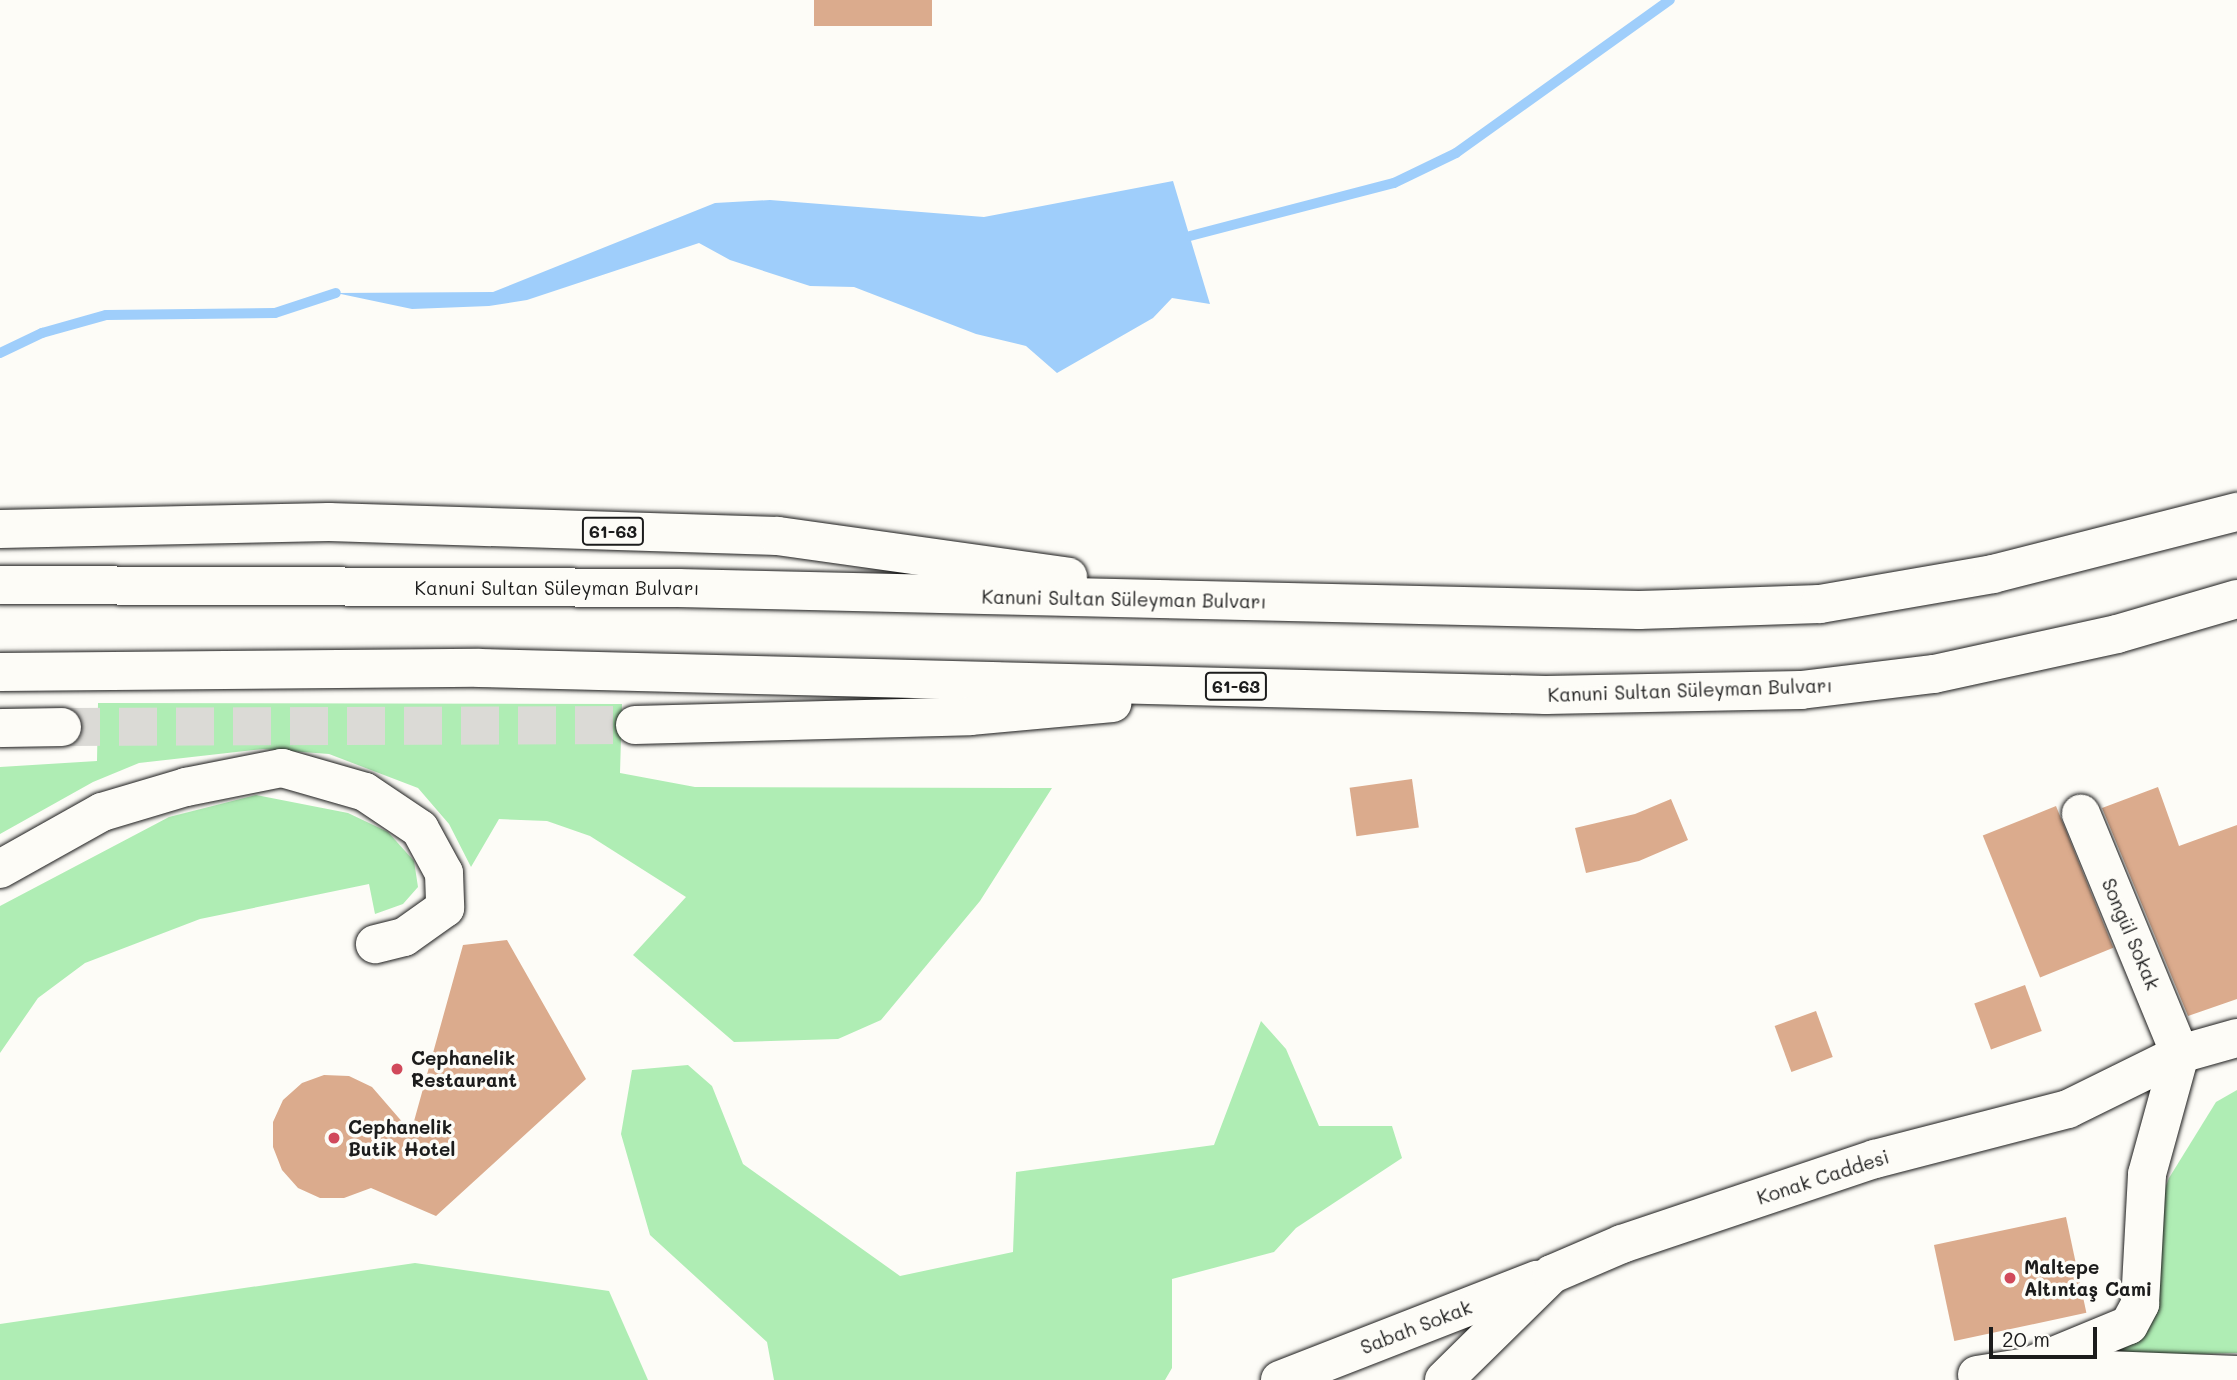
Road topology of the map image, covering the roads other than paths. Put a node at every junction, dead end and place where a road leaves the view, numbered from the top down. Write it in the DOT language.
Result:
graph roads {
  1 [pos="2237,512"];
  2 [pos="0,529"];
  3 [pos="0,585"];
  4 [pos="2237,599"];
  5 [pos="1222,601"];
  6 [pos="0,671"];
  7 [pos="1273,687"];
  8 [pos="635,725"];
  9 [pos="62,727"];
  10 [pos="0,728"];
  11 [pos="2081,814"];
  12 [pos="0,869"];
  13 [pos="375,944"];
  14 [pos="2237,1038"];
  15 [pos="2180,1054"];
  16 [pos="1552,1274"];
  17 [pos="2027,1367"];
  18 [pos="1977,1375"];
  19 [pos="2237,1375"];
  20 [pos="1280,1380"];
  21 [pos="1444,1380"];
  1 -- 5 [label="main road, Kanuni Sultan Süleyman Bulvarı / 61-63"];
  2 -- 5 [label="main road, 61-63"];
  3 -- 5 [label="main road, Kanuni Sultan Süleyman Bulvarı / 61-63"];
  4 -- 7 [label="main road, Kanuni Sultan Süleyman Bulvarı / 61-63"];
  6 -- 7 [label="main road, Kanuni Sultan Süleyman Bulvarı / 61-63"];
  7 -- 8 [label="main road, 61-63"];
  9 -- 10 [label="main road"];
  11 -- 15 [label="main road, Songül Sokak"];
  12 -- 13 [label="main road"];
  14 -- 15 [label="main road, Konak Caddesi"];
  15 -- 16 [label="main road, Konak Caddesi"];
  15 -- 17 [label="main road"];
  16 -- 20 [label="main road, Sabah Sokak"];
  16 -- 21 [label="main road, Konak Caddesi"];
  17 -- 18 [label="main road"];
  17 -- 19 [label="main road"];
}
